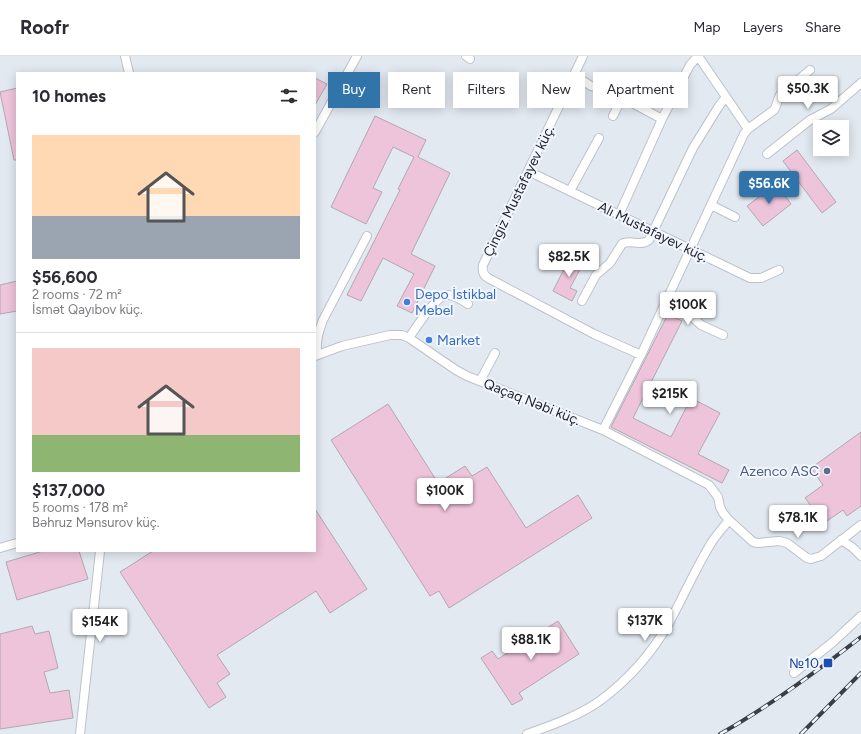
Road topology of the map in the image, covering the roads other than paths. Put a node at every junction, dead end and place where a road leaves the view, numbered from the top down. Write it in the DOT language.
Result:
graph roads {
  1 [pos="125,56"];
  2 [pos="357,56"];
  3 [pos="583,56"];
  4 [pos="698,56"];
  5 [pos="810,70"];
  6 [pos="129,72"];
  7 [pos="348,72"];
  8 [pos="575,72"];
  9 [pos="861,83"];
  10 [pos="726,97"];
  11 [pos="328,108"];
  12 [pos="558,108"];
  13 [pos="618,108"];
  14 [pos="641,108"];
  15 [pos="614,116"];
  16 [pos="662,119"];
  17 [pos="748,129"];
  18 [pos="316,130"];
  19 [pos="599,138"];
  20 [pos="767,154"];
  21 [pos="528,171"];
  22 [pos="570,191"];
  23 [pos="711,205"];
  24 [pos="619,215"];
  25 [pos="735,217"];
  26 [pos="653,232"];
  27 [pos="367,236"];
  28 [pos="690,250"];
  29 [pos="779,270"];
  30 [pos="669,295"];
  31 [pos="582,301"];
  32 [pos="468,304"];
  33 [pos="723,336"];
  34 [pos="409,338"];
  35 [pos="495,354"];
  36 [pos="641,355"];
  37 [pos="316,356"];
  38 [pos="480,381"];
  39 [pos="603,430"];
  40 [pos="729,520"];
  41 [pos="861,525"];
  42 [pos="842,540"];
  43 [pos="16,543"];
  44 [pos="0,548"];
  45 [pos="100,552"];
  46 [pos="861,556"];
  47 [pos="861,616"];
  48 [pos="794,673"];
  49 [pos="544,731"];
  50 [pos="80,734"];
  51 [pos="526,734"];
  1 -- 6 [label="street"];
  2 -- 7 [label="street"];
  3 -- 8 [label="street, Çingiz Mustafayev küç."];
  4 -- 10 [label="street"];
  4 -- 16 [label="street"];
  5 -- 17 [label="street"];
  9 -- 20 [label="street"];
  10 -- 17 [label="street"];
  10 -- 26 [label="street"];
  11 -- 18 [label="street"];
  12 -- 21 [label="street, Çingiz Mustafayev küç."];
  13 -- 15 [label="street"];
  14 -- 16 [label="street"];
  16 -- 24 [label="street"];
  17 -- 23 [label="street"];
  19 -- 22 [label="street"];
  21 -- 22 [label="street, Alı Mustafayev küç."];
  21 -- 36 [label="street, Çingiz Mustafayev küç."];
  22 -- 24 [label="street, Alı Mustafayev küç."];
  23 -- 25 [label="street"];
  23 -- 28 [label="street"];
  24 -- 26 [label="street, Alı Mustafayev küç."];
  26 -- 28 [label="street, Alı Mustafayev küç."];
  26 -- 31 [label="street"];
  27 -- 37 [label="street"];
  28 -- 29 [label="street, Alı Mustafayev küç."];
  28 -- 30 [label="street"];
  30 -- 33 [label="street"];
  30 -- 36 [label="street"];
  32 -- 34 [label="street"];
  34 -- 37 [label="street, Qaçaq Nəbi küç."];
  34 -- 38 [label="street, Qaçaq Nəbi küç."];
  35 -- 38 [label="street"];
  36 -- 39 [label="street"];
  38 -- 39 [label="street, Qaçaq Nəbi küç."];
  39 -- 40 [label="street, Qaçaq Nəbi küç."];
  40 -- 42 [label="street, Qaçaq Nəbi küç."];
  40 -- 49 [label="street"];
  41 -- 42 [label="street"];
  42 -- 46 [label="street"];
  43 -- 44 [label="street"];
  45 -- 50 [label="street"];
  47 -- 48 [label="street"];
  49 -- 51 [label="street"];
}
